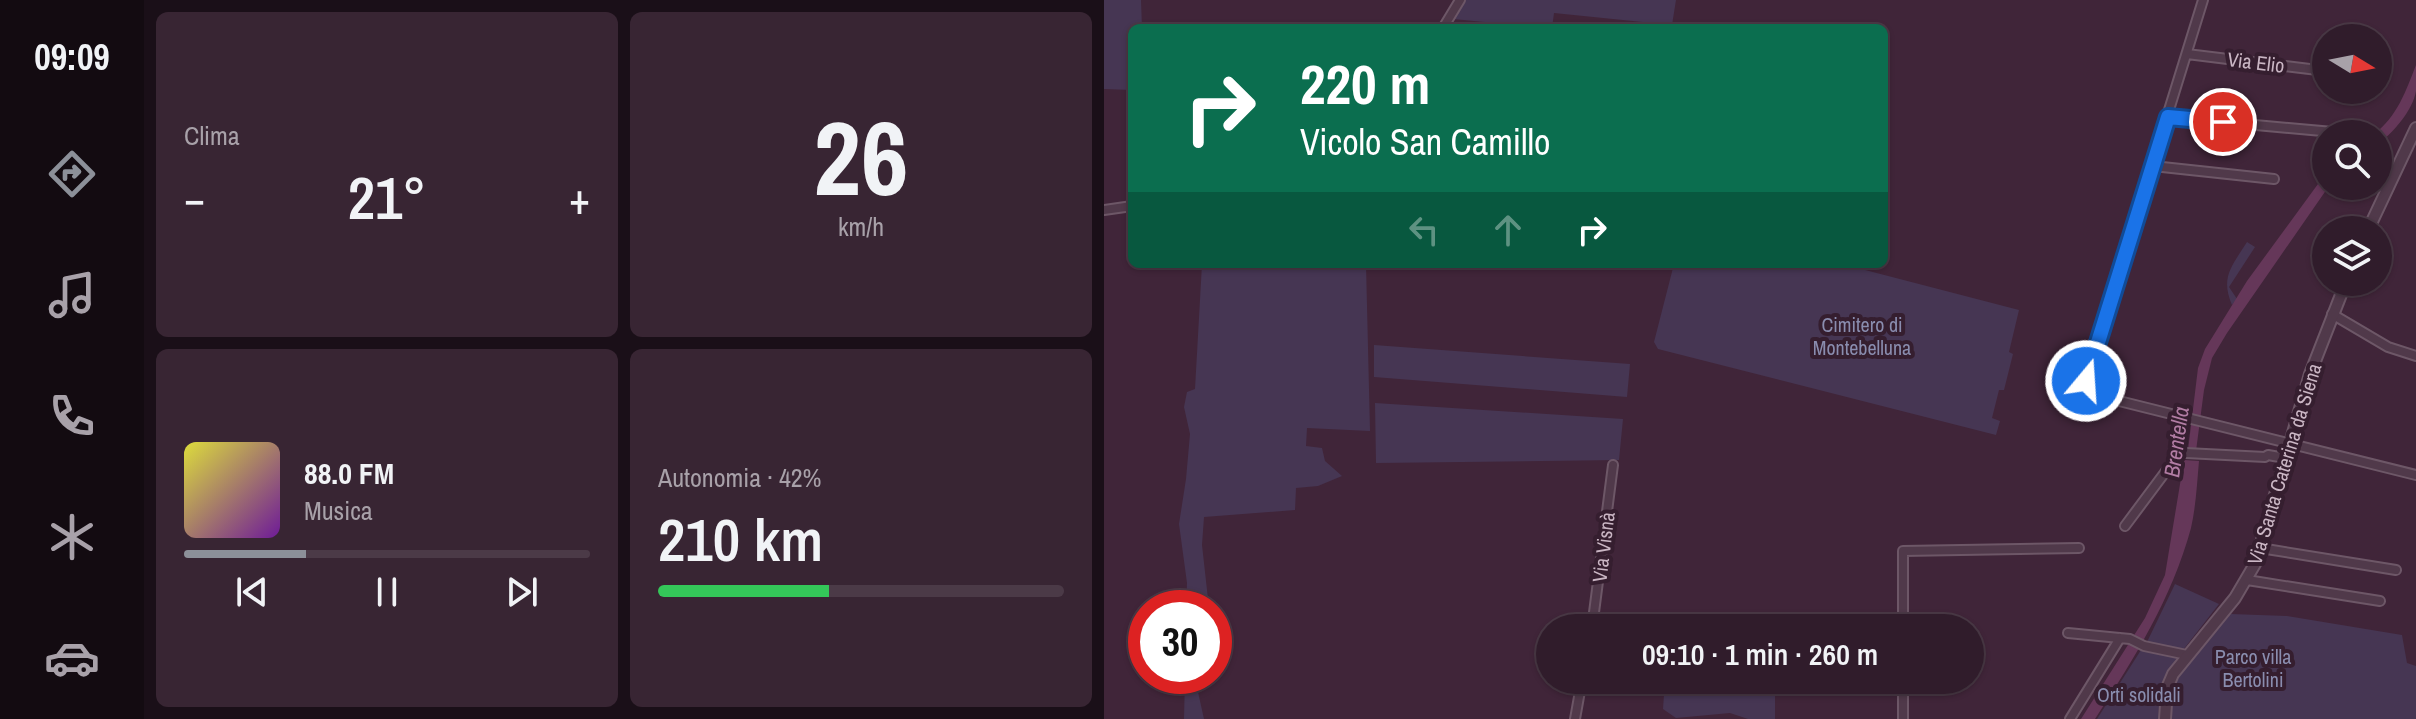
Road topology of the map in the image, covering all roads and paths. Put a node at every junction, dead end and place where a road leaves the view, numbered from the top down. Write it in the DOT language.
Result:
graph roads {
  1 [pos="1460,0"];
  2 [pos="2203,0"];
  3 [pos="1445,24"];
  4 [pos="2187,54"];
  5 [pos="2312,69"];
  6 [pos="2168,117"];
  7 [pos="2416,128"];
  8 [pos="2312,130"];
  9 [pos="2153,166"];
  10 [pos="2274,179"];
  11 [pos="1128,207"];
  12 [pos="1104,210"];
  13 [pos="2375,216"];
  14 [pos="2340,296"];
  15 [pos="2332,314"];
  16 [pos="2416,356"];
  17 [pos="2067,388"];
  18 [pos="2082,391"];
  19 [pos="2289,444"];
  20 [pos="2285,458"];
  21 [pos="1613,465"];
  22 [pos="2416,475"];
  23 [pos="2125,526"];
  24 [pos="2079,548"];
  25 [pos="2260,548"];
  26 [pos="2396,570"];
  27 [pos="2247,580"];
  28 [pos="2380,601"];
  29 [pos="1594,614"];
  30 [pos="1903,614"];
  31 [pos="2068,633"];
  32 [pos="2120,638"];
  33 [pos="2187,655"];
  34 [pos="1579,694"];
  35 [pos="1903,694"];
  36 [pos="1575,719"];
  37 [pos="1903,719"];
  38 [pos="2070,719"];
  39 [pos="2165,719"];
  1 -- 3 [label="street"];
  2 -- 4 [label="street"];
  4 -- 5 [label="street, Via Elio"];
  4 -- 6 [label="street"];
  6 -- 8 [label="street"];
  6 -- 9 [label="street"];
  7 -- 13 [label="street"];
  9 -- 10 [label="street"];
  9 -- 18 [label="street"];
  11 -- 12 [label="street"];
  14 -- 15 [label="street, Via Santa Caterina da Siena"];
  15 -- 16 [label="street"];
  15 -- 19 [label="street, Via Santa Caterina da Siena"];
  17 -- 18 [label="street"];
  18 -- 19 [label="street"];
  19 -- 20 [label="street, Via Santa Caterina da Siena"];
  19 -- 22 [label="street"];
  20 -- 23 [label="street"];
  20 -- 25 [label="street, Via Santa Caterina da Siena"];
  21 -- 29 [label="street, Via Visnà"];
  24 -- 30 [label="street"];
  25 -- 26 [label="street"];
  25 -- 27 [label="street, Via Santa Caterina da Siena"];
  27 -- 28 [label="street"];
  27 -- 33 [label="street, Via Santa Caterina da Siena"];
  31 -- 32 [label="street"];
  32 -- 33 [label="street"];
  32 -- 38 [label="street"];
  33 -- 39 [label="street, Via Santa Caterina da Siena"];
  34 -- 36 [label="street"];
  35 -- 37 [label="street"];
}
